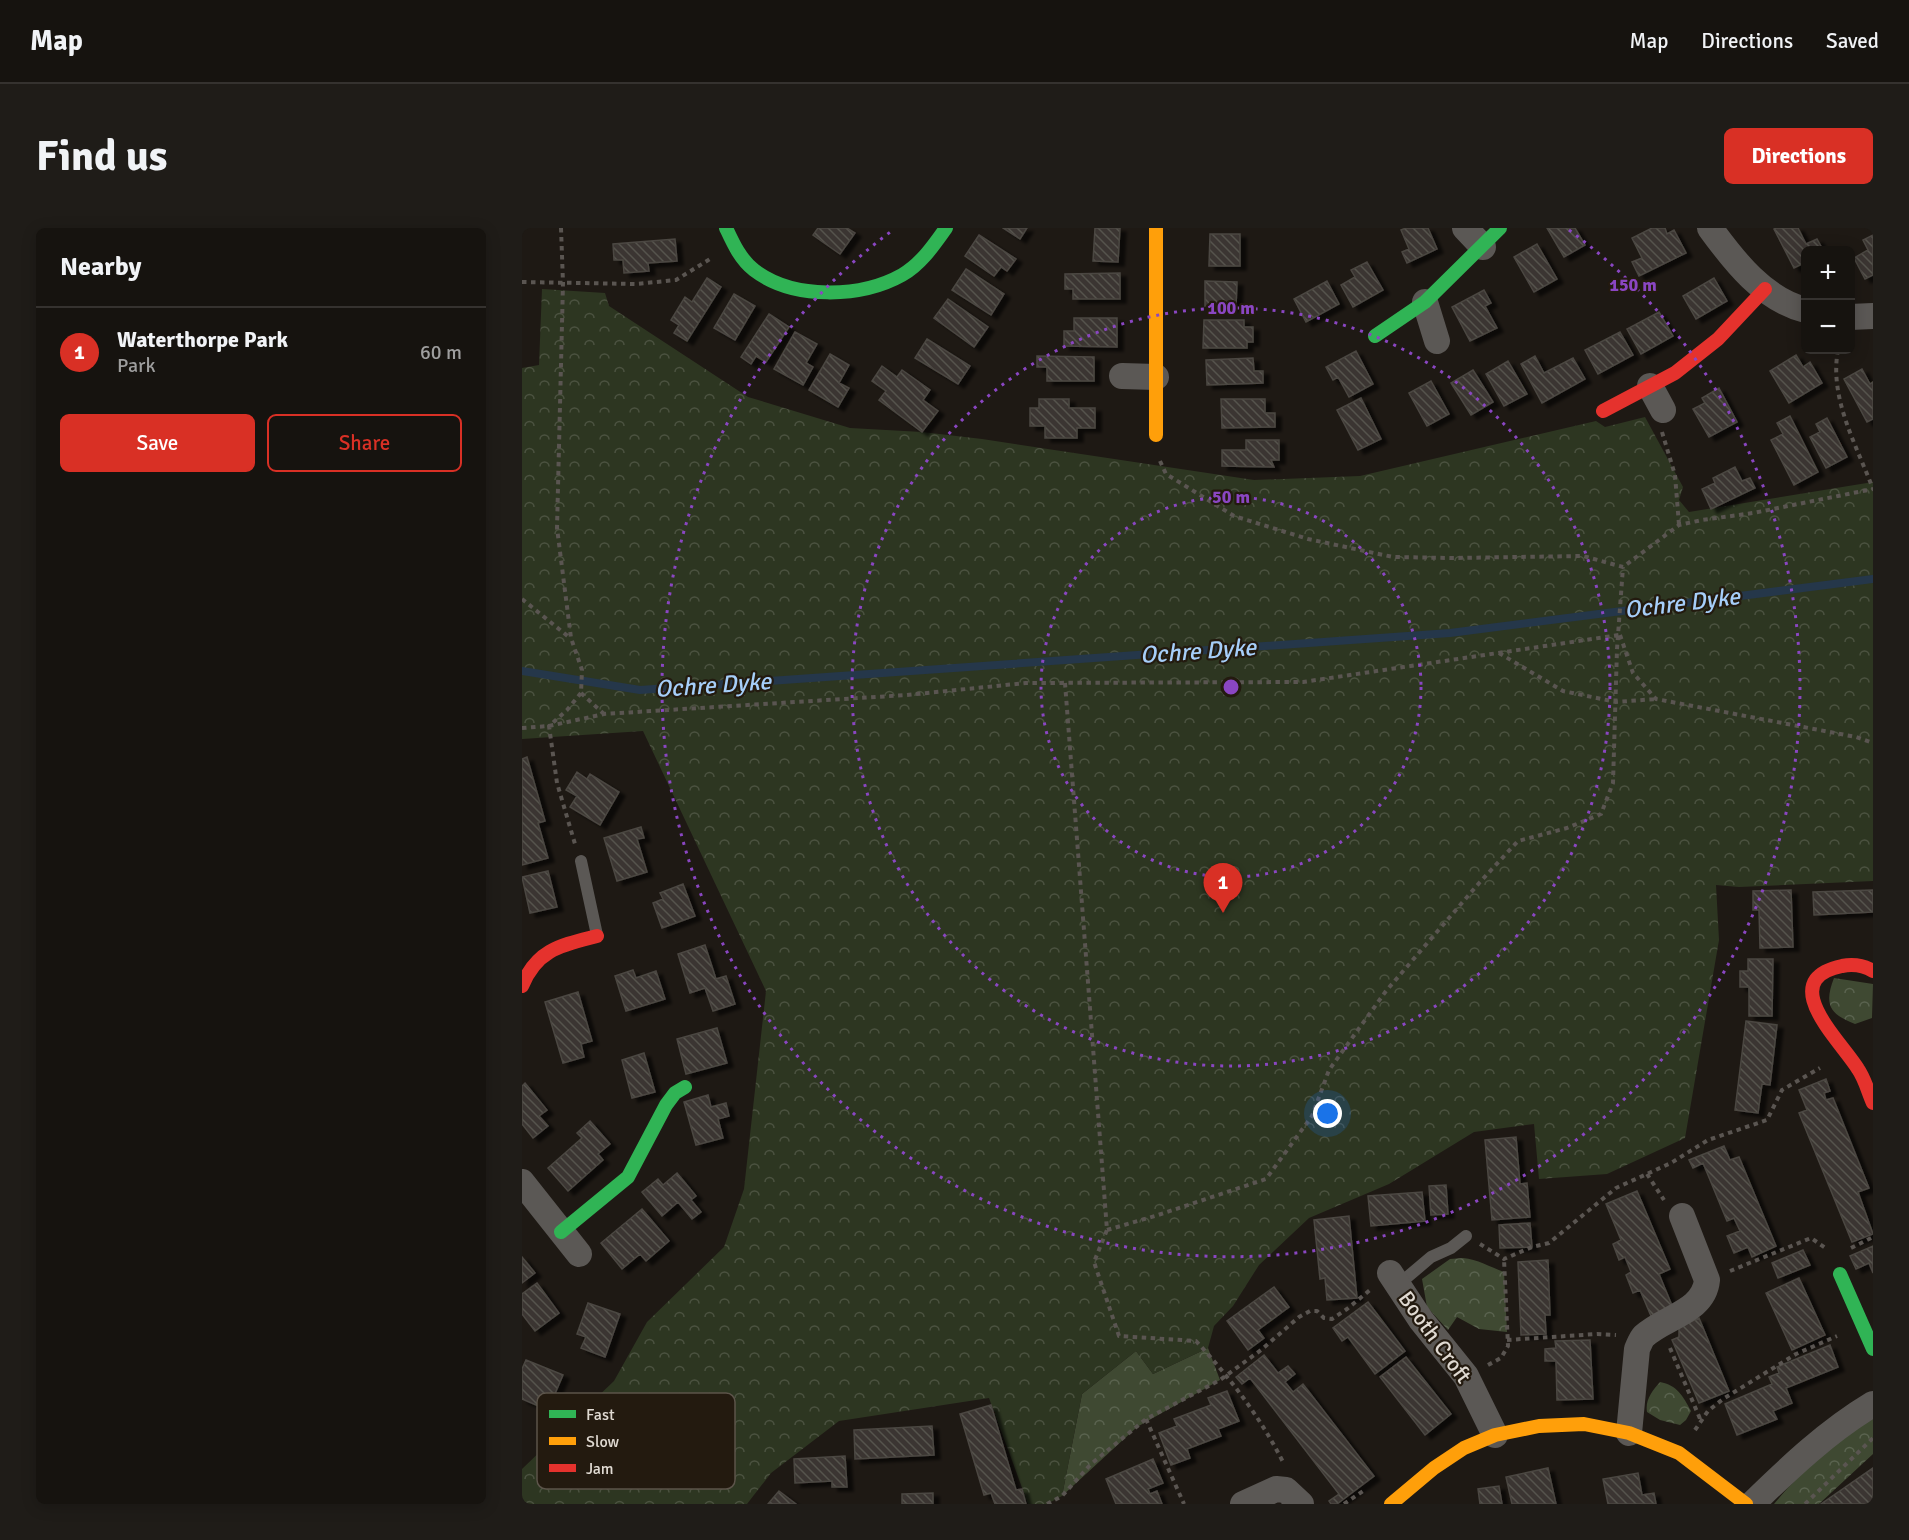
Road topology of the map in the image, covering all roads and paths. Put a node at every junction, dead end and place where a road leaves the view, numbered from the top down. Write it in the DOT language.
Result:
graph roads {
  1 [pos="561,228"];
  2 [pos="946,228"];
  3 [pos="1156,228"];
  4 [pos="1465,228"];
  5 [pos="1500,228"];
  6 [pos="1710,228"];
  7 [pos="729,234"];
  8 [pos="1483,247"];
  9 [pos="522,282"];
  10 [pos="563,283"];
  11 [pos="1765,289"];
  12 [pos="1425,302"];
  13 [pos="1801,308"];
  14 [pos="1873,316"];
  15 [pos="1855,317"];
  16 [pos="1375,336"];
  17 [pos="1437,341"];
  18 [pos="1837,354"];
  19 [pos="1122,376"];
  20 [pos="1156,376"];
  21 [pos="1650,386"];
  22 [pos="1664,410"];
  23 [pos="1603,411"];
  24 [pos="1156,435"];
  25 [pos="1873,489"];
  26 [pos="1679,525"];
  27 [pos="1623,567"];
  28 [pos="522,599"];
  29 [pos="1619,635"];
  30 [pos="571,638"];
  31 [pos="1498,653"];
  32 [pos="1065,684"];
  33 [pos="581,693"];
  34 [pos="1656,699"];
  35 [pos="1616,702"];
  36 [pos="604,714"];
  37 [pos="549,726"];
  38 [pos="522,728"];
  39 [pos="1873,743"];
  40 [pos="581,861"];
  41 [pos="597,936"];
  42 [pos="1873,971"];
  43 [pos="522,987"];
  44 [pos="1858,1056"];
  45 [pos="685,1087"];
  46 [pos="1873,1103"];
  47 [pos="522,1182"];
  48 [pos="1682,1216"];
  49 [pos="1107,1230"];
  50 [pos="561,1232"];
  51 [pos="1466,1236"];
  52 [pos="1873,1237"];
  53 [pos="1845,1251"];
  54 [pos="1831,1252"];
  55 [pos="579,1254"];
  56 [pos="1503,1259"];
  57 [pos="1840,1274"];
  58 [pos="1394,1279"];
  59 [pos="1707,1280"];
  60 [pos="1863,1325"];
  61 [pos="1652,1331"];
  62 [pos="1507,1340"];
  63 [pos="1873,1348"];
  64 [pos="1227,1374"];
  65 [pos="1466,1376"];
  66 [pos="1873,1404"];
  67 [pos="1146,1419"];
  68 [pos="1701,1421"];
  69 [pos="1629,1433"];
  70 [pos="1495,1435"];
  71 [pos="1873,1438"];
  72 [pos="1679,1453"];
  73 [pos="1294,1497"];
  74 [pos="1047,1504"];
  75 [pos="1184,1504"];
  76 [pos="1243,1504"];
  77 [pos="1390,1504"];
  78 [pos="1746,1504"];
  79 [pos="1752,1504"];
  80 [pos="1805,1504"];
  1 -- 10 [label="path"];
  2 -- 7 [label="street"];
  3 -- 20 [label="street"];
  4 -- 8 [label="street"];
  5 -- 8 [label="street"];
  6 -- 11 [label="street"];
  7 -- 10 [label="path"];
  8 -- 12 [label="street"];
  9 -- 10 [label="path"];
  10 -- 30 [label="path"];
  11 -- 13 [label="street"];
  11 -- 21 [label="street"];
  12 -- 16 [label="street"];
  12 -- 17 [label="street"];
  14 -- 15 [label="street"];
  18 -- 25 [label="path"];
  19 -- 20 [label="street"];
  20 -- 24 [label="street"];
  21 -- 22 [label="street"];
  21 -- 23 [label="street"];
  22 -- 26 [label="path"];
  24 -- 27 [label="path"];
  25 -- 26 [label="path"];
  26 -- 27 [label="path"];
  27 -- 29 [label="path"];
  28 -- 30 [label="path"];
  29 -- 31 [label="path"];
  29 -- 34 [label="path"];
  29 -- 35 [label="path"];
  30 -- 33 [label="path"];
  31 -- 32 [label="path"];
  31 -- 35 [label="path"];
  32 -- 36 [label="path"];
  32 -- 49 [label="path"];
  33 -- 36 [label="path"];
  33 -- 37 [label="path"];
  34 -- 35 [label="path"];
  34 -- 39 [label="path"];
  35 -- 49 [label="path"];
  36 -- 37 [label="path"];
  37 -- 38 [label="path"];
  37 -- 40 [label="path"];
  40 -- 41 [label="lane"];
  41 -- 43 [label="street"];
  42 -- 44 [label="street"];
  44 -- 46 [label="street"];
  44 -- 56 [label="path"];
  45 -- 50 [label="street"];
  47 -- 50 [label="street"];
  48 -- 59 [label="street"];
  49 -- 64 [label="path"];
  50 -- 55 [label="street"];
  51 -- 56 [label="path"];
  51 -- 58 [label="lane"];
  52 -- 53 [label="path"];
  54 -- 59 [label="path"];
  56 -- 62 [label="path"];
  57 -- 60 [label="street"];
  58 -- 64 [label="path"];
  58 -- 65 [label="street, Booth Croft"];
  59 -- 61 [label="street"];
  60 -- 63 [label="street"];
  60 -- 68 [label="path"];
  61 -- 62 [label="path"];
  61 -- 68 [label="path"];
  61 -- 69 [label="street"];
  62 -- 65 [label="path"];
  64 -- 67 [label="path"];
  64 -- 73 [label="path"];
  65 -- 70 [label="street, Booth Croft"];
  66 -- 79 [label="street"];
  67 -- 74 [label="path"];
  67 -- 75 [label="path"];
  68 -- 72 [label="path"];
  69 -- 70 [label="street"];
  69 -- 72 [label="street"];
  70 -- 77 [label="street"];
  71 -- 80 [label="path"];
  72 -- 78 [label="street"];
  73 -- 76 [label="street"];
}
